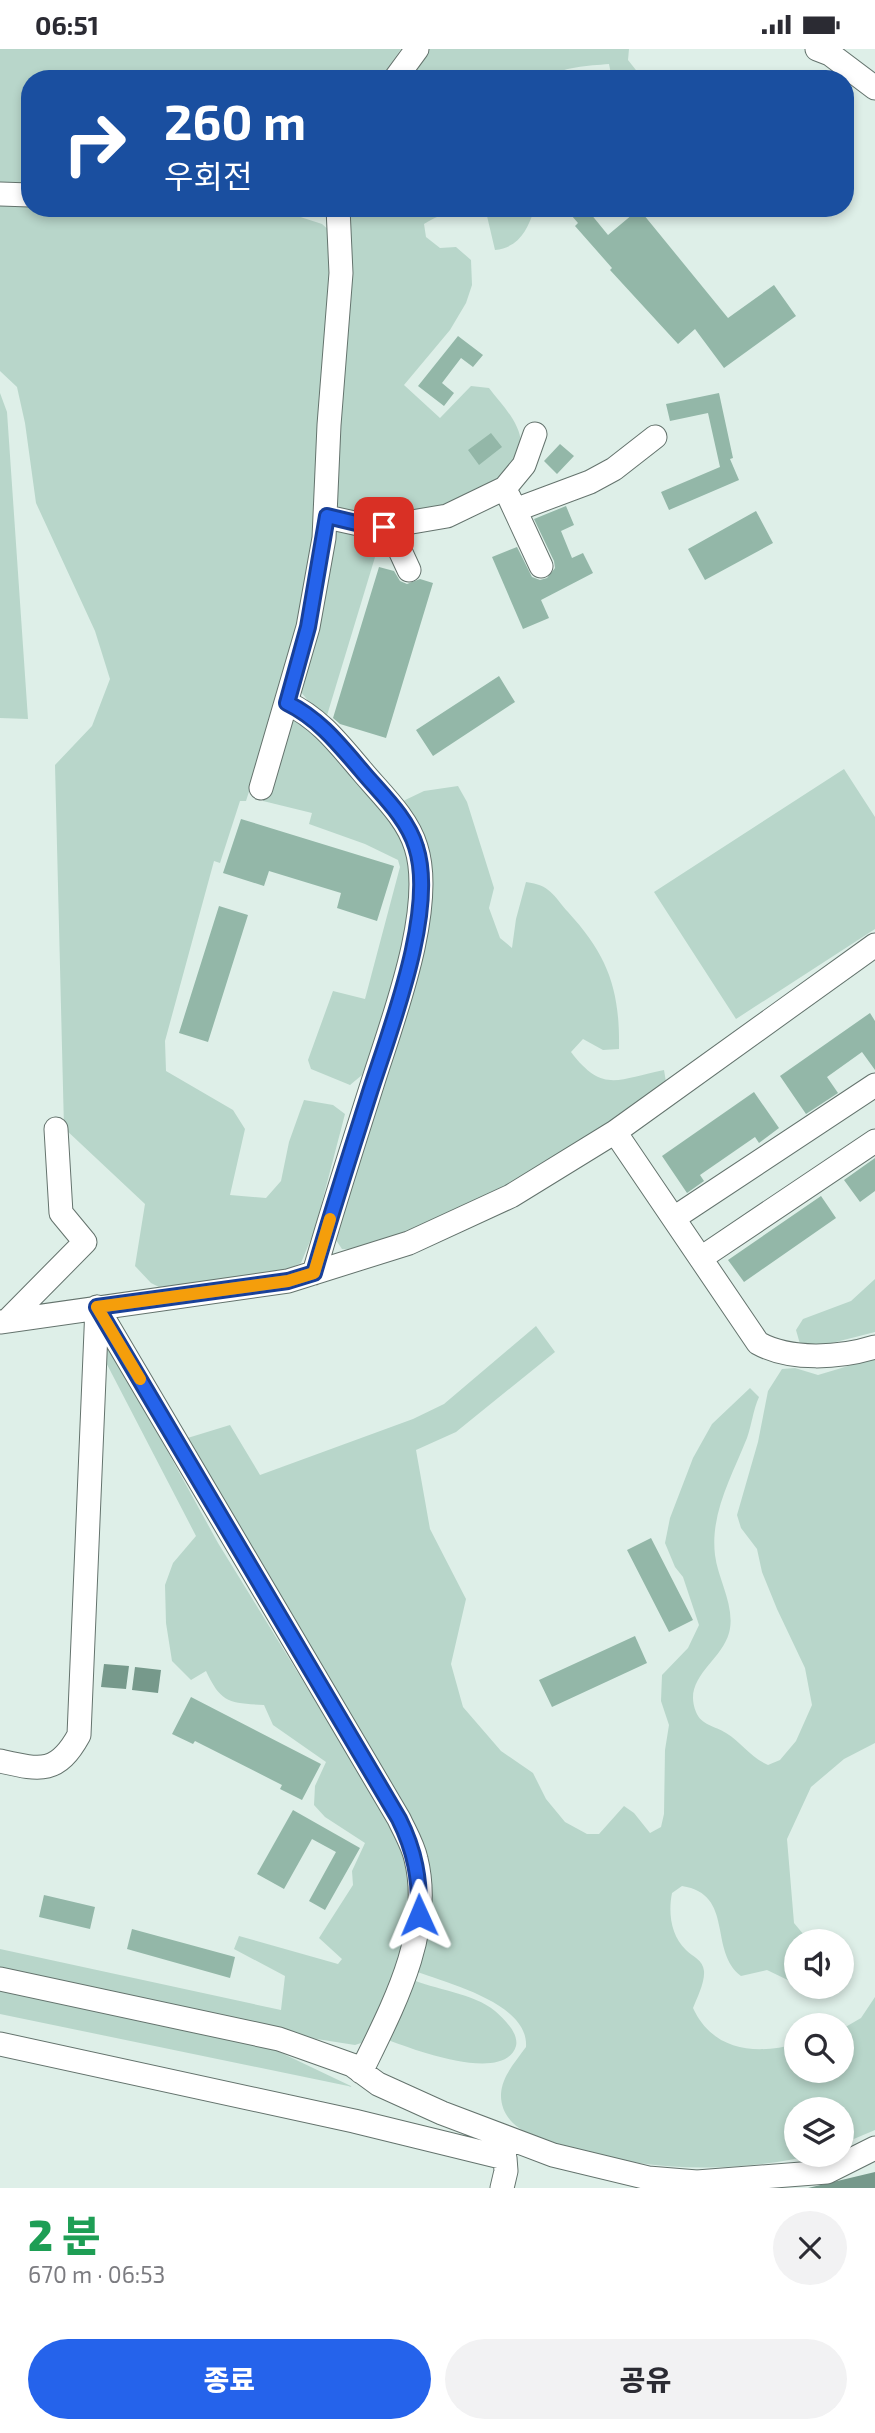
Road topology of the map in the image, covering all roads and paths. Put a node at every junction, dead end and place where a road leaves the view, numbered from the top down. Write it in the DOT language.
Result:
graph roads {
  1 [pos="417,49"];
  2 [pos="817,49"];
  3 [pos="402,70"];
  4 [pos="852,70"];
  5 [pos="854,72"];
  6 [pos="875,87"];
  7 [pos="0,194"];
  8 [pos="21,195"];
  9 [pos="338,217"];
  10 [pos="535,434"];
  11 [pos="655,437"];
  12 [pos="505,488"];
  13 [pos="515,510"];
  14 [pos="327,516"];
  15 [pos="384,527"];
  16 [pos="541,566"];
  17 [pos="409,570"];
  18 [pos="287,703"];
  19 [pos="261,788"];
  20 [pos="875,945"];
  21 [pos="875,1086"];
  22 [pos="56,1129"];
  23 [pos="615,1132"];
  24 [pos="875,1141"];
  25 [pos="674,1218"];
  26 [pos="701,1258"];
  27 [pos="314,1273"];
  28 [pos="97,1307"];
  29 [pos="4,1321"];
  30 [pos="875,1347"];
  31 [pos="0,1762"];
  32 [pos="0,1979"];
  33 [pos="0,2044"];
  34 [pos="361,2072"];
  35 [pos="875,2148"];
  36 [pos="502,2188"];
  1 -- 3 [label="street"];
  2 -- 4 [label="street"];
  5 -- 6 [label="street"];
  7 -- 8 [label="street"];
  9 -- 14 [label="street"];
  10 -- 12 [label="street"];
  11 -- 13 [label="street"];
  12 -- 13 [label="street"];
  12 -- 15 [label="street"];
  13 -- 16 [label="street"];
  14 -- 15 [label="street"];
  14 -- 18 [label="street"];
  15 -- 17 [label="street"];
  18 -- 19 [label="street"];
  18 -- 27 [label="street"];
  20 -- 23 [label="street"];
  21 -- 25 [label="street"];
  22 -- 29 [label="street"];
  23 -- 25 [label="street"];
  23 -- 27 [label="street"];
  24 -- 26 [label="street"];
  25 -- 26 [label="street"];
  26 -- 30 [label="street"];
  27 -- 28 [label="street"];
  28 -- 29 [label="street"];
  28 -- 31 [label="street"];
  28 -- 34 [label="street"];
  32 -- 34 [label="street"];
  33 -- 36 [label="street"];
  34 -- 35 [label="street"];
}
